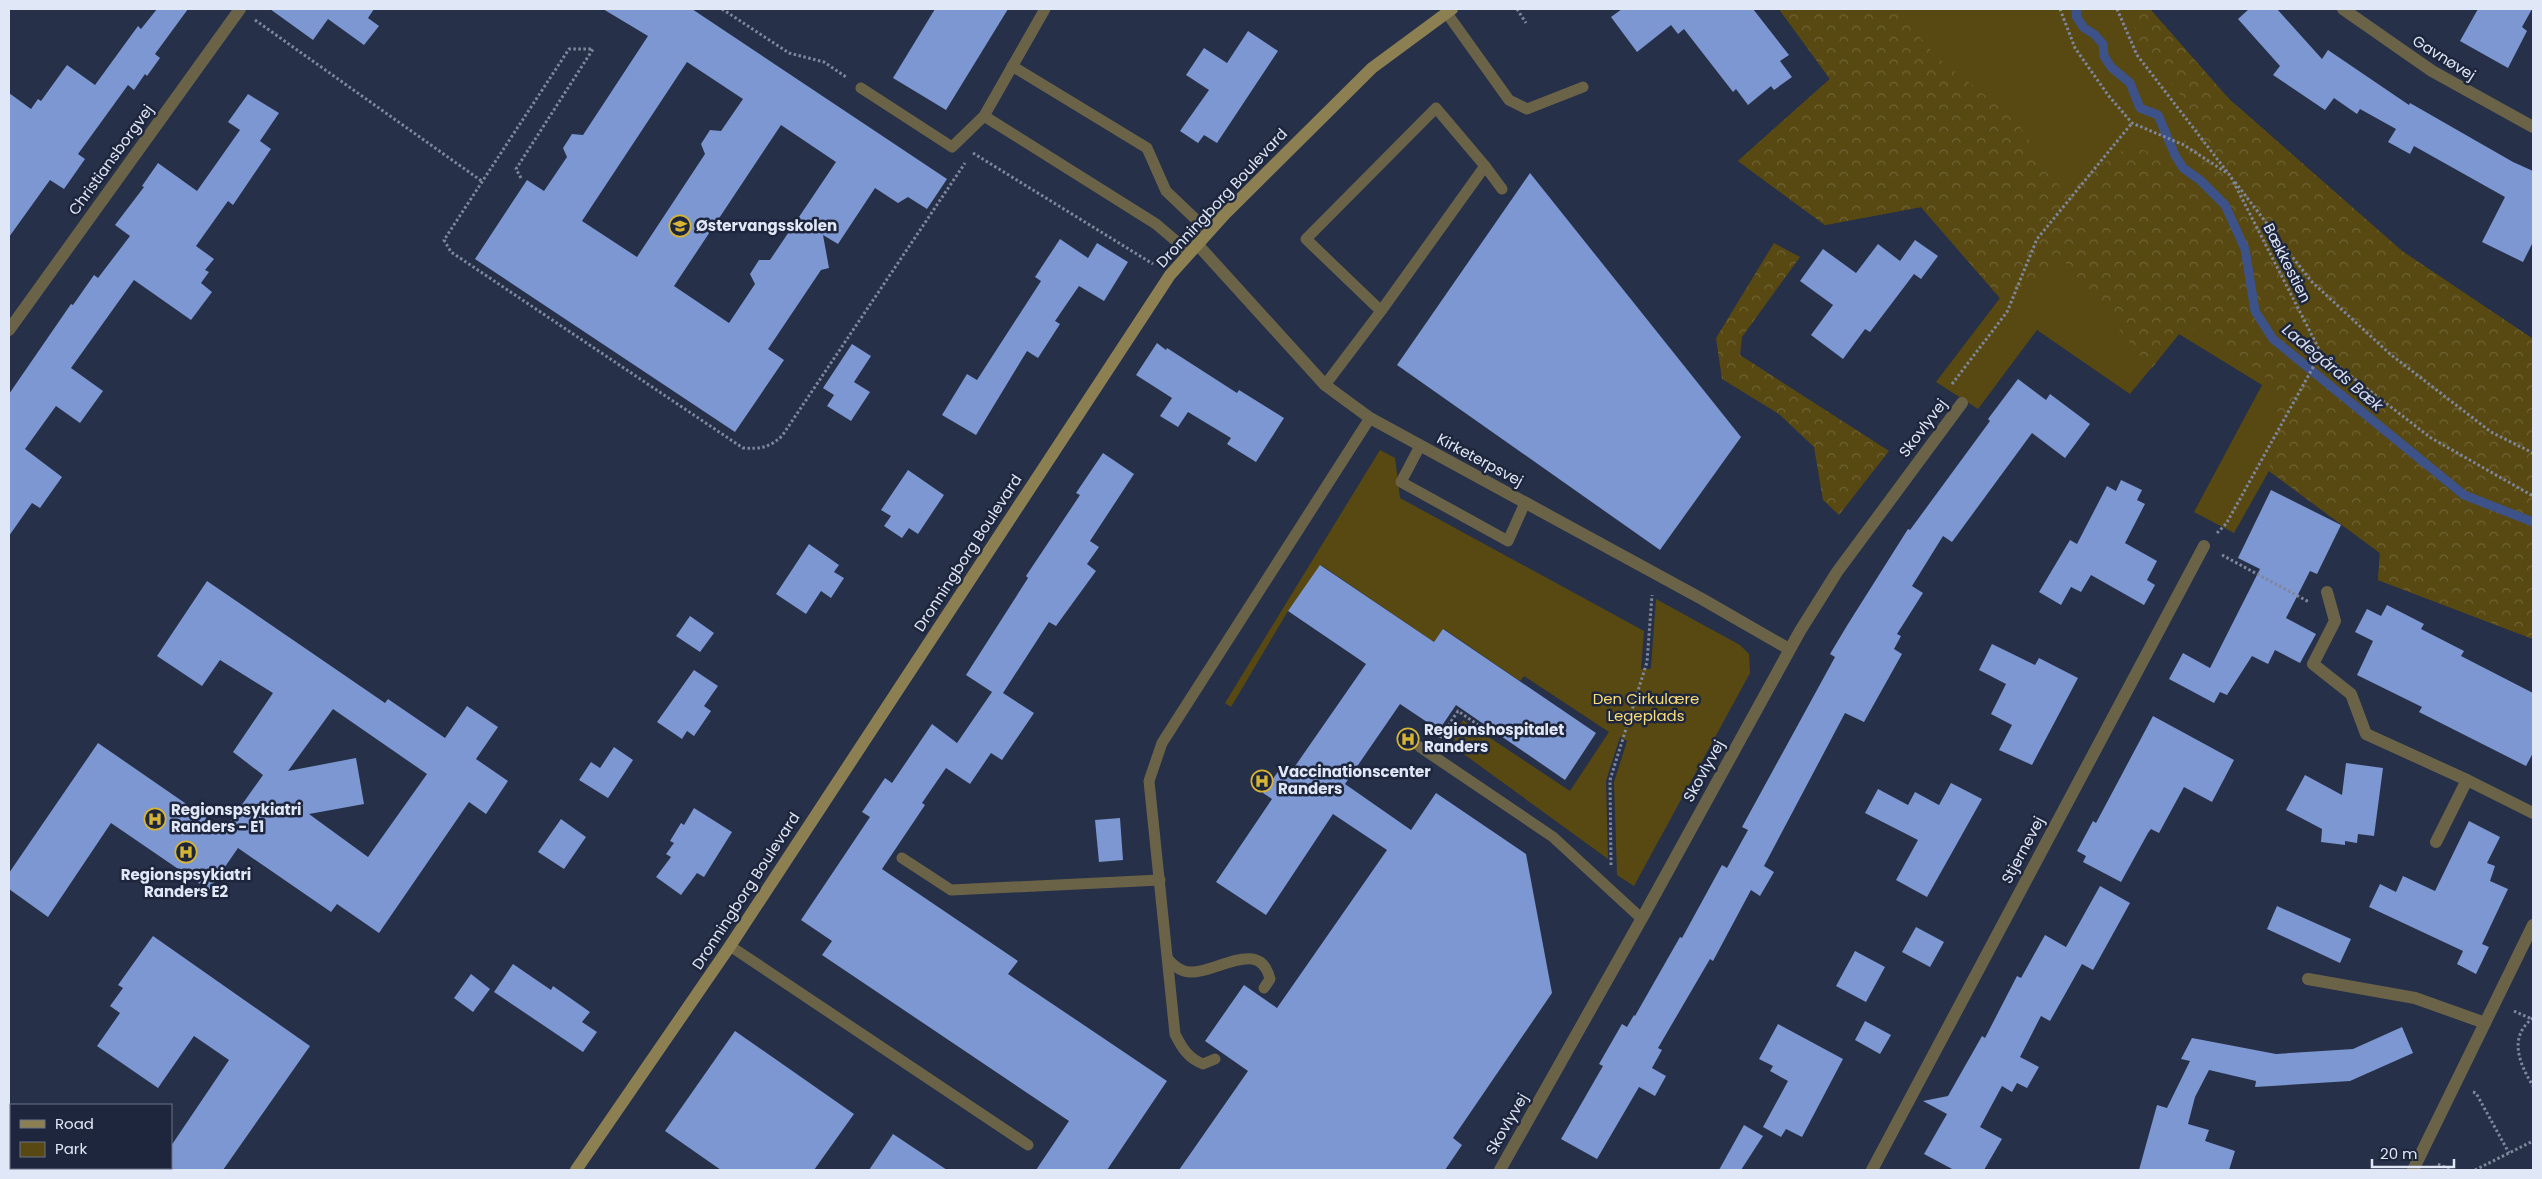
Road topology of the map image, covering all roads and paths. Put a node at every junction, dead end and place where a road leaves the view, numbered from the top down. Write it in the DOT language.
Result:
graph roads {
  1 [pos="240,9"];
  2 [pos="722,9"];
  3 [pos="1044,9"];
  4 [pos="1518,9"];
  5 [pos="2060,9"];
  6 [pos="2117,9"];
  7 [pos="2343,9"];
  8 [pos="1449,11"];
  9 [pos="1526,22"];
  10 [pos="1012,66"];
  11 [pos="1583,87"];
  12 [pos="861,88"];
  13 [pos="984,116"];
  14 [pos="2132,123"];
  15 [pos="2533,127"];
  16 [pos="1485,166"];
  17 [pos="2230,175"];
  18 [pos="521,178"];
  19 [pos="483,182"];
  20 [pos="1502,189"];
  21 [pos="1208,232"];
  22 [pos="1193,248"];
  23 [pos="1170,275"];
  24 [pos="1381,311"];
  25 [pos="9,330"];
  26 [pos="2320,354"];
  27 [pos="1325,385"];
  28 [pos="1962,403"];
  29 [pos="1370,418"];
  30 [pos="1420,446"];
  31 [pos="2533,453"];
  32 [pos="2533,496"];
  33 [pos="1524,502"];
  34 [pos="2204,546"];
  35 [pos="1660,576"];
  36 [pos="2328,597"];
  37 [pos="1789,649"];
  38 [pos="1478,725"];
  39 [pos="1425,750"];
  40 [pos="2467,780"];
  41 [pos="2533,813"];
  42 [pos="2436,842"];
  43 [pos="902,858"];
  44 [pos="1160,880"];
  45 [pos="1603,883"];
  46 [pos="1642,919"];
  47 [pos="2533,925"];
  48 [pos="730,946"];
  49 [pos="1168,959"];
  50 [pos="2308,979"];
  51 [pos="1264,988"];
  52 [pos="2533,1018"];
  53 [pos="2485,1023"];
  54 [pos="1215,1059"];
  55 [pos="2454,1084"];
  56 [pos="2533,1086"];
  57 [pos="2533,1141"];
  58 [pos="1028,1145"];
  59 [pos="2509,1153"];
  60 [pos="576,1170"];
  61 [pos="1500,1170"];
  62 [pos="1872,1170"];
  63 [pos="2412,1170"];
  64 [pos="2475,1170"];
  1 -- 19 [label="path"];
  1 -- 25 [label="street, Christiansborgvej"];
  2 -- 12 [label="path"];
  3 -- 10 [label="lane"];
  4 -- 9 [label="path"];
  5 -- 14 [label="path, Bækkestien"];
  6 -- 17 [label="path"];
  7 -- 15 [label="street, Gavnøvej"];
  8 -- 11 [label="lane"];
  8 -- 21 [label="street, Dronningborg Boulevard"];
  10 -- 13 [label="lane"];
  10 -- 21 [label="lane"];
  12 -- 13 [label="lane"];
  13 -- 22 [label="lane"];
  14 -- 17 [label="path, Bækkestien"];
  14 -- 28 [label="path"];
  16 -- 20 [label="lane"];
  16 -- 24 [label="lane"];
  16 -- 24 [label="lane"];
  17 -- 26 [label="path, Bækkestien"];
  17 -- 31 [label="path"];
  18 -- 19 [label="path"];
  19 -- 23 [label="path"];
  21 -- 22 [label="street, Dronningborg Boulevard"];
  22 -- 23 [label="street, Dronningborg Boulevard"];
  22 -- 27 [label="street, Kirketerpsvej"];
  23 -- 48 [label="street, Dronningborg Boulevard"];
  24 -- 27 [label="lane"];
  26 -- 32 [label="path, Bækkestien"];
  26 -- 34 [label="path"];
  27 -- 29 [label="street, Kirketerpsvej"];
  28 -- 37 [label="street, Skovlyvej"];
  29 -- 30 [label="street, Kirketerpsvej"];
  29 -- 44 [label="lane"];
  30 -- 33 [label="street, Kirketerpsvej"];
  30 -- 33 [label="lane"];
  33 -- 35 [label="street, Kirketerpsvej"];
  34 -- 36 [label="path"];
  34 -- 62 [label="street, Stjernevej"];
  35 -- 37 [label="street, Kirketerpsvej"];
  35 -- 45 [label="path"];
  36 -- 40 [label="street"];
  37 -- 46 [label="street, Skovlyvej"];
  38 -- 39 [label="path"];
  39 -- 45 [label="lane"];
  40 -- 41 [label="street"];
  40 -- 42 [label="street"];
  43 -- 44 [label="lane"];
  44 -- 49 [label="lane"];
  45 -- 46 [label="lane"];
  46 -- 61 [label="street, Skovlyvej"];
  47 -- 53 [label="street"];
  48 -- 58 [label="lane"];
  48 -- 60 [label="street, Dronningborg Boulevard"];
  49 -- 51 [label="lane"];
  49 -- 54 [label="lane"];
  50 -- 53 [label="street"];
  52 -- 56 [label="path"];
  53 -- 55 [label="street"];
  55 -- 59 [label="path"];
  55 -- 63 [label="street"];
  57 -- 59 [label="path"];
  59 -- 64 [label="path"];
}
